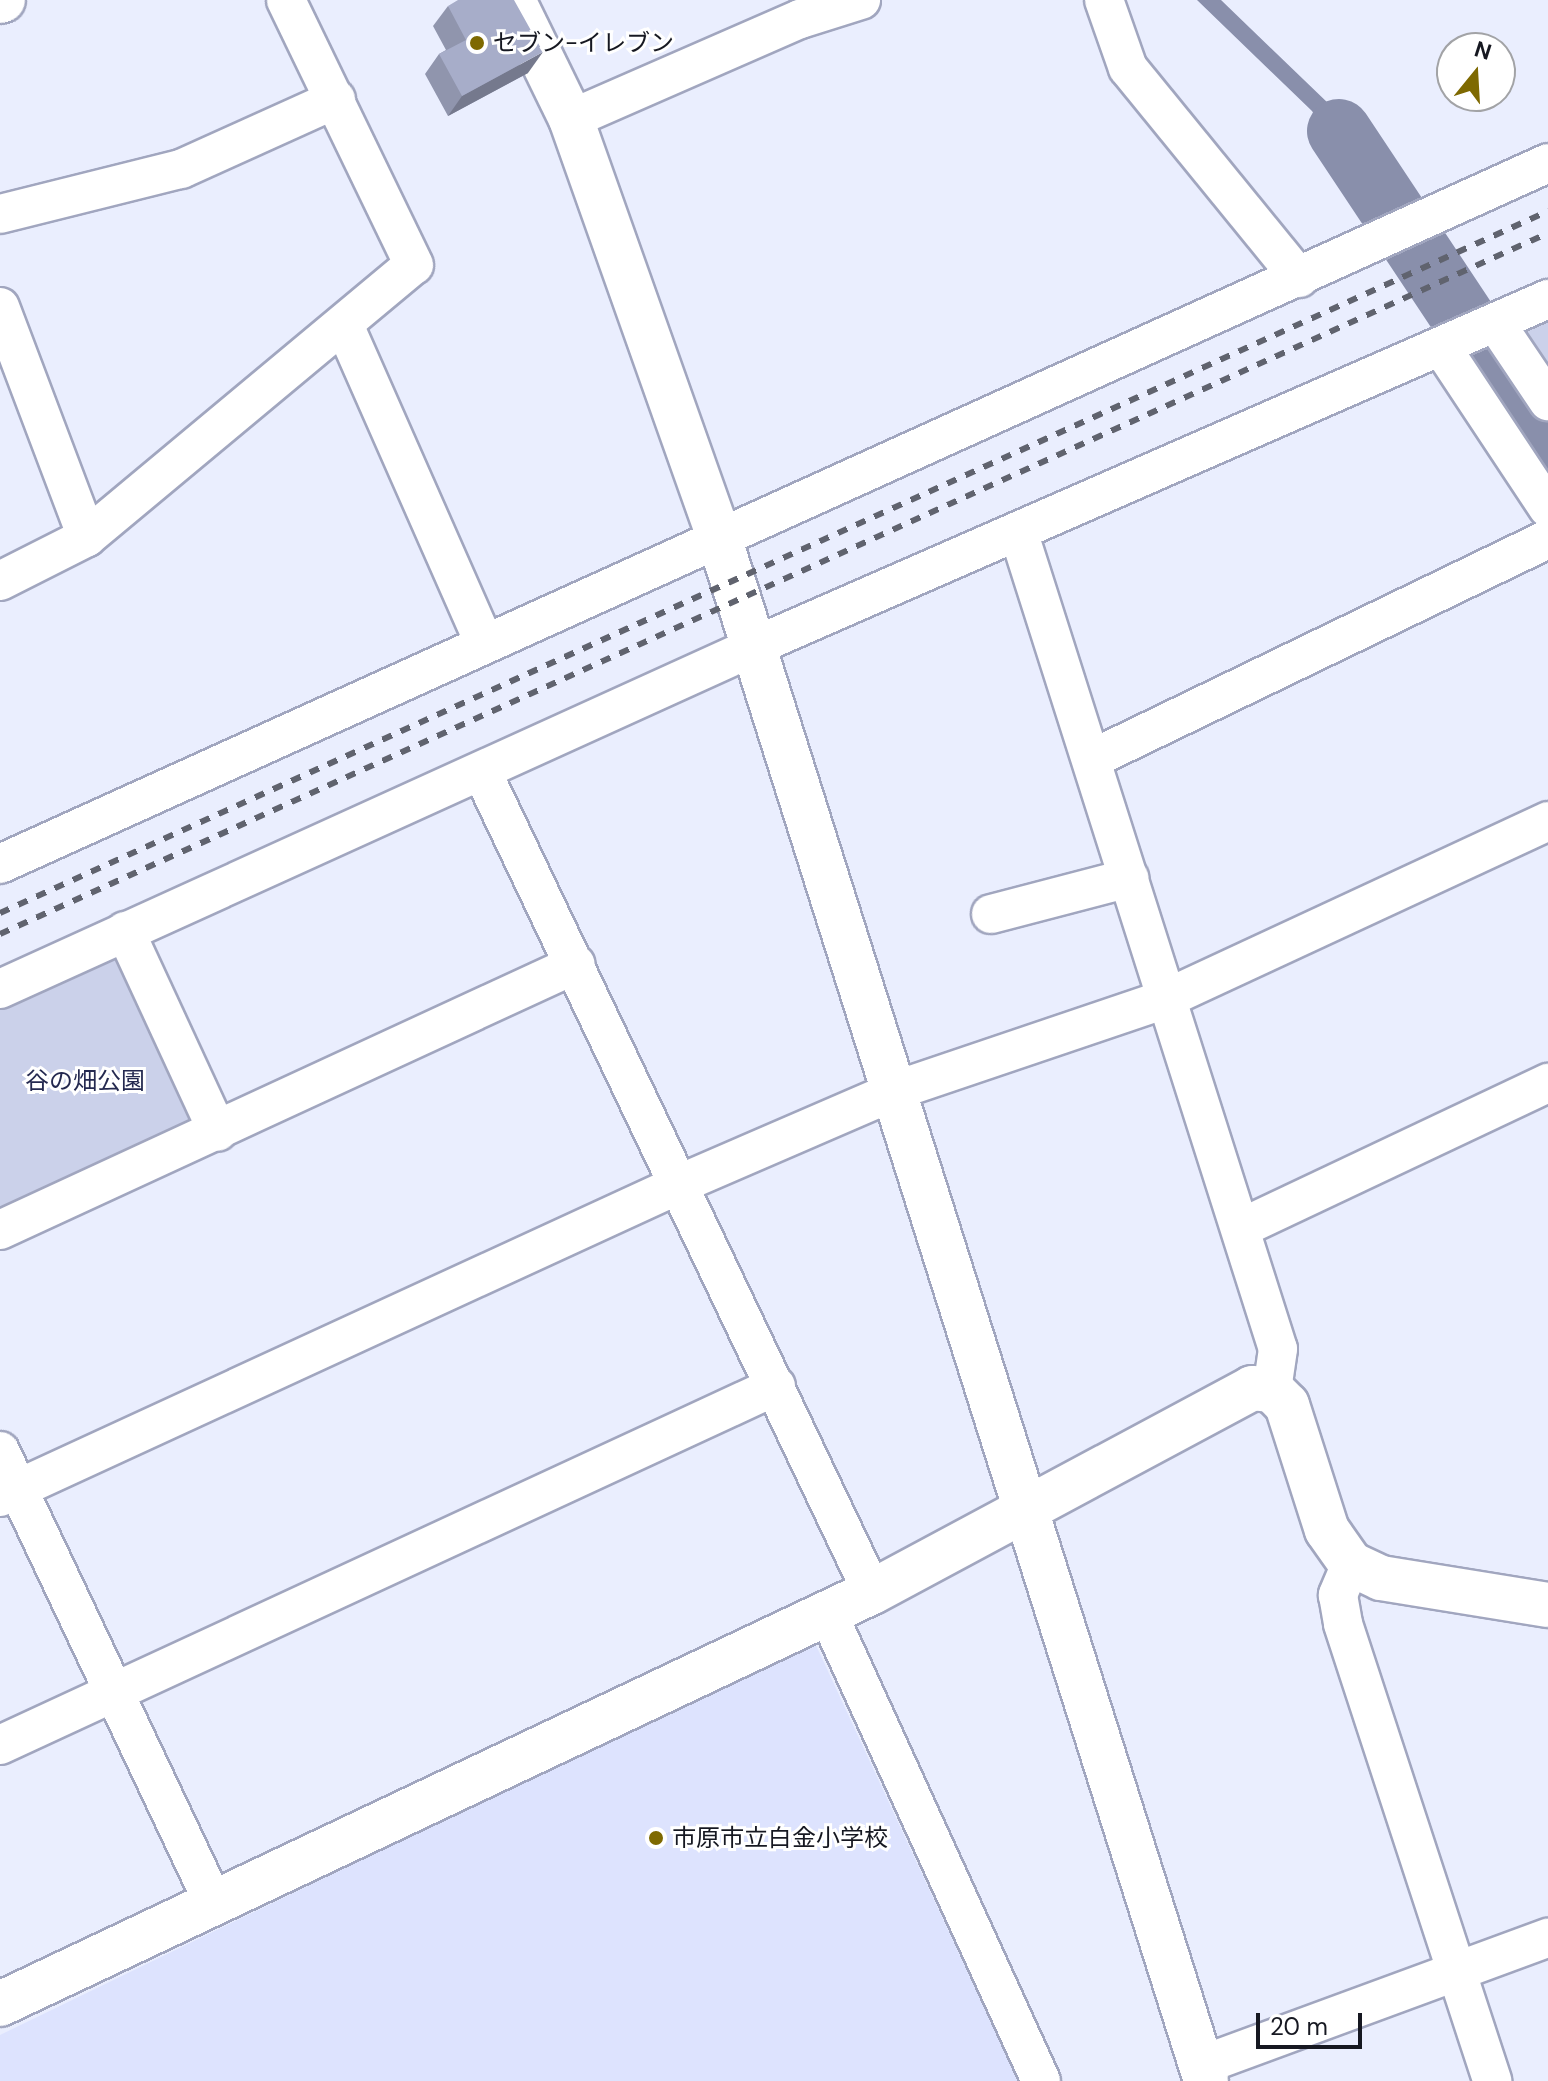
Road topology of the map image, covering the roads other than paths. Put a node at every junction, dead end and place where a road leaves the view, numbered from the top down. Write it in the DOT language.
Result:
graph roads {
  1 [pos="286,0"];
  2 [pos="513,0"];
  3 [pos="861,0"];
  4 [pos="1104,0"];
  5 [pos="336,99"];
  6 [pos="571,119"];
  7 [pos="1548,163"];
  8 [pos="0,214"];
  9 [pos="1299,278"];
  10 [pos="1548,299"];
  11 [pos="0,307"];
  12 [pos="344,325"];
  13 [pos="1497,325"];
  14 [pos="1442,348"];
  15 [pos="1548,401"];
  16 [pos="1548,508"];
  17 [pos="1018,531"];
  18 [pos="718,534"];
  19 [pos="87,537"];
  20 [pos="1548,539"];
  21 [pos="0,581"];
  22 [pos="484,642"];
  23 [pos="755,646"];
  24 [pos="1096,757"];
  25 [pos="482,772"];
  26 [pos="1548,821"];
  27 [pos="0,864"];
  28 [pos="1129,878"];
  29 [pos="991,914"];
  30 [pos="125,931"];
  31 [pos="576,964"];
  32 [pos="0,989"];
  33 [pos="1163,1000"];
  34 [pos="1548,1083"];
  35 [pos="897,1090"];
  36 [pos="218,1132"];
  37 [pos="682,1183"];
  38 [pos="1241,1228"];
  39 [pos="0,1230"];
  40 [pos="776,1386"];
  41 [pos="1272,1390"];
  42 [pos="0,1451"];
  43 [pos="8,1493"];
  44 [pos="1026,1511"];
  45 [pos="1351,1564"];
  46 [pos="872,1592"];
  47 [pos="1548,1605"];
  48 [pos="828,1614"];
  49 [pos="118,1690"];
  50 [pos="0,1745"];
  51 [pos="213,1901"];
  52 [pos="1548,1938"];
  53 [pos="1461,1971"];
  54 [pos="0,2004"];
  55 [pos="1204,2073"];
  56 [pos="1041,2081"];
  57 [pos="1492,2081"];
  1 -- 5 [label="street"];
  2 -- 6 [label="street"];
  3 -- 6 [label="street"];
  4 -- 9 [label="street"];
  5 -- 8 [label="street"];
  5 -- 12 [label="street"];
  6 -- 18 [label="street"];
  7 -- 9 [label="street"];
  9 -- 18 [label="street"];
  10 -- 13 [label="street"];
  11 -- 19 [label="street"];
  12 -- 19 [label="street"];
  12 -- 22 [label="street"];
  13 -- 14 [label="street"];
  13 -- 15 [label="street"];
  14 -- 16 [label="street"];
  14 -- 17 [label="street"];
  17 -- 23 [label="street"];
  17 -- 24 [label="street"];
  18 -- 22 [label="street"];
  18 -- 23 [label="street"];
  19 -- 21 [label="street"];
  20 -- 24 [label="street"];
  22 -- 27 [label="street"];
  23 -- 25 [label="street"];
  23 -- 35 [label="street"];
  24 -- 28 [label="street"];
  25 -- 30 [label="street"];
  25 -- 31 [label="street"];
  26 -- 33 [label="street"];
  28 -- 29 [label="street"];
  28 -- 33 [label="street"];
  30 -- 32 [label="street"];
  30 -- 36 [label="street"];
  31 -- 36 [label="street"];
  31 -- 37 [label="street"];
  33 -- 35 [label="street"];
  33 -- 38 [label="street"];
  34 -- 38 [label="street"];
  35 -- 37 [label="street"];
  35 -- 44 [label="street"];
  36 -- 39 [label="street"];
  37 -- 40 [label="street"];
  37 -- 43 [label="street"];
  38 -- 41 [label="street"];
  40 -- 46 [label="street"];
  40 -- 49 [label="street"];
  41 -- 44 [label="street"];
  41 -- 45 [label="street"];
  42 -- 43 [label="street"];
  43 -- 49 [label="street"];
  44 -- 46 [label="street"];
  44 -- 55 [label="street"];
  45 -- 47 [label="street"];
  45 -- 53 [label="street"];
  46 -- 48 [label="street"];
  48 -- 51 [label="street"];
  48 -- 56 [label="street"];
  49 -- 50 [label="street"];
  49 -- 51 [label="street"];
  51 -- 54 [label="street"];
  52 -- 53 [label="street"];
  53 -- 55 [label="street"];
  53 -- 57 [label="street"];
}
